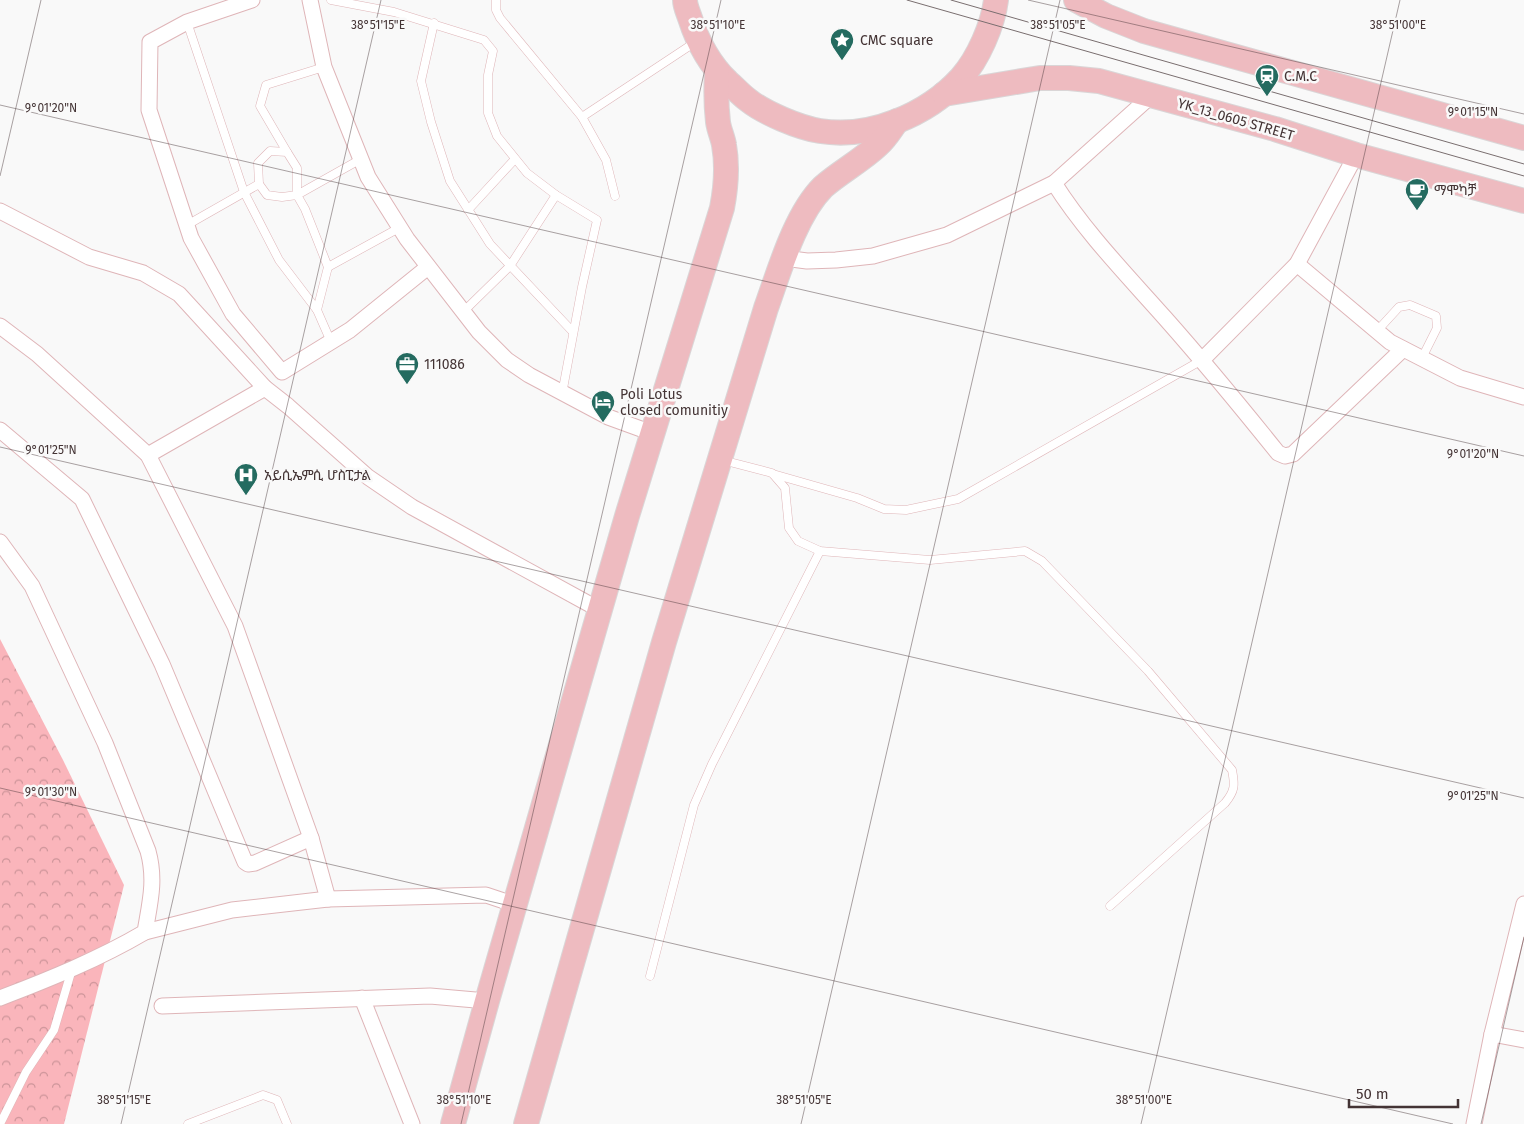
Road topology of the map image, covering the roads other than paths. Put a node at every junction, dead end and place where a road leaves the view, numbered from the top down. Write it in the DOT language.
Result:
graph roads {
  1 [pos="252,0"];
  2 [pos="310,0"];
  3 [pos="330,0"];
  4 [pos="496,0"];
  5 [pos="996,0"];
  6 [pos="1076,0"];
  7 [pos="684,1"];
  8 [pos="187,22"];
  9 [pos="434,23"];
  10 [pos="698,41"];
  11 [pos="324,67"];
  12 [pos="717,71"];
  13 [pos="944,94"];
  14 [pos="1152,95"];
  15 [pos="582,118"];
  16 [pos="897,121"];
  17 [pos="1524,138"];
  18 [pos="287,152"];
  19 [pos="1356,155"];
  20 [pos="361,159"];
  21 [pos="515,159"];
  22 [pos="1054,183"];
  23 [pos="259,184"];
  24 [pos="244,192"];
  25 [pos="297,195"];
  26 [pos="556,195"];
  27 [pos="616,196"];
  28 [pos="1524,201"];
  29 [pos="468,210"];
  30 [pos="0,211"];
  31 [pos="186,225"];
  32 [pos="399,228"];
  33 [pos="784,258"];
  34 [pos="1297,264"];
  35 [pos="510,266"];
  36 [pos="328,267"];
  37 [pos="428,267"];
  38 [pos="318,310"];
  39 [pos="463,312"];
  40 [pos="0,326"];
  41 [pos="1377,331"];
  42 [pos="574,332"];
  43 [pos="331,342"];
  44 [pos="1403,349"];
  45 [pos="1422,358"];
  46 [pos="1202,360"];
  47 [pos="265,388"];
  48 [pos="562,394"];
  49 [pos="1524,397"];
  50 [pos="0,430"];
  51 [pos="652,433"];
  52 [pos="148,455"];
  53 [pos="720,459"];
  54 [pos="772,473"];
  55 [pos="0,542"];
  56 [pos="820,551"];
  57 [pos="600,610"];
  58 [pos="311,838"];
  59 [pos="328,899"];
  60 [pos="1524,904"];
  61 [pos="1110,906"];
  62 [pos="514,908"];
  63 [pos="145,932"];
  64 [pos="72,969"];
  65 [pos="650,976"];
  66 [pos="0,998"];
  67 [pos="362,998"];
  68 [pos="487,1001"];
  69 [pos="162,1006"];
  70 [pos="1492,1034"];
  71 [pos="1524,1040"];
  72 [pos="0,1124"];
  73 [pos="188,1124"];
  74 [pos="287,1124"];
  75 [pos="412,1124"];
  76 [pos="454,1124"];
  77 [pos="526,1124"];
  78 [pos="1474,1124"];
  1 -- 8 [label="street"];
  2 -- 11 [label="street"];
  3 -- 9 [label="lane"];
  4 -- 15 [label="lane"];
  5 -- 13 [label="main road"];
  6 -- 17 [label="main road"];
  7 -- 10 [label="main road"];
  8 -- 24 [label="lane"];
  8 -- 31 [label="street"];
  9 -- 21 [label="lane"];
  9 -- 29 [label="lane"];
  10 -- 12 [label="main road"];
  10 -- 15 [label="lane"];
  11 -- 18 [label="lane"];
  11 -- 20 [label="street"];
  12 -- 16 [label="main road"];
  12 -- 51 [label="main road"];
  13 -- 14 [label="main road, YK_13_0605 STREET"];
  13 -- 16 [label="main road"];
  14 -- 19 [label="main road, YK_13_0605 STREET"];
  14 -- 22 [label="street"];
  15 -- 27 [label="lane"];
  16 -- 33 [label="main road"];
  18 -- 23 [label="lane"];
  18 -- 25 [label="lane"];
  19 -- 28 [label="main road, YK_13_0605 STREET"];
  19 -- 34 [label="street"];
  20 -- 25 [label="lane"];
  20 -- 32 [label="street"];
  21 -- 26 [label="lane"];
  21 -- 29 [label="lane"];
  22 -- 33 [label="street"];
  22 -- 46 [label="street"];
  23 -- 24 [label="lane"];
  23 -- 25 [label="lane"];
  24 -- 31 [label="lane"];
  24 -- 38 [label="lane"];
  25 -- 36 [label="lane"];
  26 -- 35 [label="lane"];
  26 -- 42 [label="lane"];
  29 -- 35 [label="lane"];
  30 -- 47 [label="street"];
  31 -- 43 [label="street"];
  32 -- 36 [label="lane"];
  32 -- 37 [label="street"];
  33 -- 53 [label="main road"];
  34 -- 41 [label="street"];
  34 -- 46 [label="street"];
  35 -- 39 [label="lane"];
  35 -- 42 [label="lane"];
  36 -- 38 [label="lane"];
  37 -- 39 [label="street"];
  37 -- 43 [label="street"];
  38 -- 43 [label="lane"];
  39 -- 48 [label="street"];
  40 -- 52 [label="street"];
  41 -- 44 [label="street"];
  41 -- 45 [label="lane"];
  42 -- 48 [label="lane"];
  44 -- 45 [label="street"];
  44 -- 46 [label="street"];
  45 -- 49 [label="street"];
  46 -- 54 [label="lane"];
  47 -- 52 [label="street"];
  47 -- 57 [label="street"];
  48 -- 51 [label="street"];
  50 -- 58 [label="street"];
  51 -- 57 [label="main road"];
  52 -- 58 [label="street"];
  53 -- 54 [label="lane"];
  53 -- 77 [label="main road"];
  54 -- 56 [label="lane"];
  55 -- 63 [label="street"];
  56 -- 61 [label="lane"];
  56 -- 65 [label="lane"];
  57 -- 62 [label="main road"];
  58 -- 59 [label="street"];
  59 -- 62 [label="street"];
  59 -- 63 [label="street"];
  60 -- 70 [label="street"];
  62 -- 68 [label="main road"];
  63 -- 64 [label="street"];
  64 -- 66 [label="street"];
  64 -- 72 [label="lane"];
  67 -- 68 [label="street"];
  67 -- 69 [label="street"];
  67 -- 75 [label="street"];
  68 -- 76 [label="main road"];
  70 -- 71 [label="street"];
  70 -- 78 [label="street"];
  73 -- 74 [label="lane"];
}
